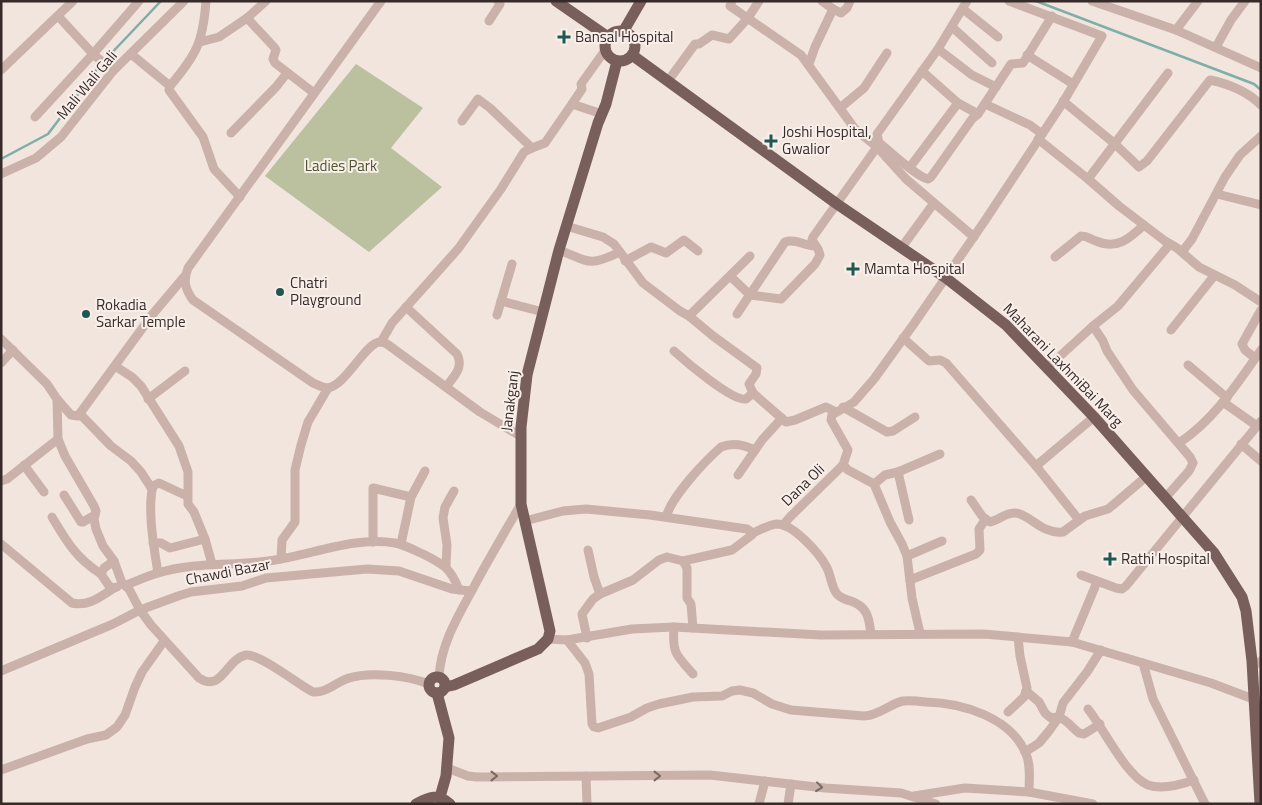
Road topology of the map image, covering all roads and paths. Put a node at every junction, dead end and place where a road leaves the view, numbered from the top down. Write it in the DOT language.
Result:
graph roads {
  1 [pos="73,1"];
  2 [pos="139,1"];
  3 [pos="184,1"];
  4 [pos="206,1"];
  5 [pos="266,1"];
  6 [pos="381,1"];
  7 [pos="498,1"];
  8 [pos="556,1"];
  9 [pos="642,1"];
  10 [pos="732,1"];
  11 [pos="759,1"];
  12 [pos="822,1"];
  13 [pos="850,1"];
  14 [pos="1009,1"];
  15 [pos="1092,1"];
  16 [pos="1198,1"];
  17 [pos="1245,1"];
  18 [pos="965,5"];
  19 [pos="833,9"];
  20 [pos="58,16"];
  21 [pos="1052,16"];
  22 [pos="247,18"];
  23 [pos="748,18"];
  24 [pos="489,21"];
  25 [pos="952,28"];
  26 [pos="1176,30"];
  27 [pos="623,32"];
  28 [pos="608,37"];
  29 [pos="998,37"];
  30 [pos="200,42"];
  31 [pos="1216,47"];
  32 [pos="606,49"];
  33 [pos="938,49"];
  34 [pos="887,53"];
  35 [pos="131,54"];
  36 [pos="632,55"];
  37 [pos="1028,55"];
  38 [pos="617,61"];
  39 [pos="103,63"];
  40 [pos="992,63"];
  41 [pos="809,64"];
  42 [pos="1261,68"];
  43 [pos="1,70"];
  44 [pos="922,71"];
  45 [pos="288,73"];
  46 [pos="1168,73"];
  47 [pos="668,81"];
  48 [pos="1073,84"];
  49 [pos="170,86"];
  50 [pos="996,87"];
  51 [pos="314,93"];
  52 [pos="1063,101"];
  53 [pos="958,103"];
  54 [pos="572,104"];
  55 [pos="985,104"];
  56 [pos="1261,105"];
  57 [pos="840,108"];
  58 [pos="602,114"];
  59 [pos="978,114"];
  60 [pos="35,117"];
  61 [pos="462,121"];
  62 [pos="231,133"];
  63 [pos="1040,136"];
  64 [pos="1261,136"];
  65 [pos="1115,144"];
  66 [pos="878,145"];
  67 [pos="532,148"];
  68 [pos="910,167"];
  69 [pos="1,174"];
  70 [pos="1088,179"];
  71 [pos="1217,194"];
  72 [pos="240,197"];
  73 [pos="934,203"];
  74 [pos="837,204"];
  75 [pos="1261,205"];
  76 [pos="1144,225"];
  77 [pos="566,226"];
  78 [pos="974,237"];
  79 [pos="1170,244"];
  80 [pos="815,246"];
  81 [pos="902,247"];
  82 [pos="559,250"];
  83 [pos="698,251"];
  84 [pos="620,252"];
  85 [pos="1182,252"];
  86 [pos="750,256"];
  87 [pos="1055,257"];
  88 [pos="625,261"];
  89 [pos="512,264"];
  90 [pos="730,276"];
  91 [pos="1214,276"];
  92 [pos="184,278"];
  93 [pos="946,278"];
  94 [pos="750,294"];
  95 [pos="501,301"];
  96 [pos="1261,302"];
  97 [pos="406,306"];
  98 [pos="1261,310"];
  99 [pos="543,312"];
  100 [pos="737,314"];
  101 [pos="497,315"];
  102 [pos="689,316"];
  103 [pos="1093,326"];
  104 [pos="1171,330"];
  105 [pos="903,338"];
  106 [pos="1,339"];
  107 [pos="381,342"];
  108 [pos="13,350"];
  109 [pos="1261,350"];
  110 [pos="674,351"];
  111 [pos="1255,358"];
  112 [pos="1,363"];
  113 [pos="115,366"];
  114 [pos="1188,366"];
  115 [pos="1048,367"];
  116 [pos="185,371"];
  117 [pos="446,387"];
  118 [pos="328,388"];
  119 [pos="753,393"];
  120 [pos="57,399"];
  121 [pos="148,399"];
  122 [pos="1225,400"];
  123 [pos="840,410"];
  124 [pos="80,414"];
  125 [pos="1094,417"];
  126 [pos="782,418"];
  127 [pos="915,418"];
  128 [pos="1259,423"];
  129 [pos="520,436"];
  130 [pos="58,439"];
  131 [pos="1179,443"];
  132 [pos="1241,444"];
  133 [pos="755,450"];
  134 [pos="940,454"];
  135 [pos="1261,461"];
  136 [pos="24,465"];
  137 [pos="843,465"];
  138 [pos="1036,466"];
  139 [pos="424,471"];
  140 [pos="898,472"];
  141 [pos="738,475"];
  142 [pos="1147,476"];
  143 [pos="1,481"];
  144 [pos="874,484"];
  145 [pos="152,489"];
  146 [pos="454,491"];
  147 [pos="44,492"];
  148 [pos="64,495"];
  149 [pos="188,496"];
  150 [pos="410,497"];
  151 [pos="1166,497"];
  152 [pos="971,500"];
  153 [pos="521,504"];
  154 [pos="95,515"];
  155 [pos="1183,516"];
  156 [pos="52,517"];
  157 [pos="666,517"];
  158 [pos="909,520"];
  159 [pos="985,520"];
  160 [pos="1079,520"];
  161 [pos="525,521"];
  162 [pos="784,525"];
  163 [pos="753,533"];
  164 [pos="204,539"];
  165 [pos="942,541"];
  166 [pos="373,542"];
  167 [pos="154,543"];
  168 [pos="1,544"];
  169 [pos="401,544"];
  170 [pos="588,550"];
  171 [pos="906,556"];
  172 [pos="281,558"];
  173 [pos="683,560"];
  174 [pos="114,561"];
  175 [pos="212,564"];
  176 [pos="446,566"];
  177 [pos="158,572"];
  178 [pos="101,574"];
  179 [pos="1081,575"];
  180 [pos="910,580"];
  181 [pos="1097,582"];
  182 [pos="121,586"];
  183 [pos="459,590"];
  184 [pos="471,591"];
  185 [pos="600,594"];
  186 [pos="140,610"];
  187 [pos="674,627"];
  188 [pos="693,628"];
  189 [pos="920,633"];
  190 [pos="871,634"];
  191 [pos="1018,637"];
  192 [pos="587,638"];
  193 [pos="548,639"];
  194 [pos="164,640"];
  195 [pos="567,640"];
  196 [pos="1072,642"];
  197 [pos="1101,650"];
  198 [pos="1143,663"];
  199 [pos="1256,664"];
  200 [pos="1,671"];
  201 [pos="693,674"];
  202 [pos="438,685"];
  203 [pos="1026,691"];
  204 [pos="1257,701"];
  205 [pos="1088,709"];
  206 [pos="1008,712"];
  207 [pos="1059,718"];
  208 [pos="1100,724"];
  209 [pos="1259,747"];
  210 [pos="1025,752"];
  211 [pos="447,768"];
  212 [pos="1,770"];
  213 [pos="586,776"];
  214 [pos="1194,780"];
  215 [pos="765,781"];
  216 [pos="791,784"];
  217 [pos="1260,786"];
  218 [pos="1029,792"];
  219 [pos="914,796"];
  220 [pos="440,797"];
  221 [pos="930,803"];
  222 [pos="416,804"];
  223 [pos="450,804"];
  224 [pos="587,804"];
  225 [pos="759,804"];
  226 [pos="788,804"];
  227 [pos="1094,804"];
  228 [pos="1205,804"];
  229 [pos="1260,804"];
  1 -- 20 [label="street"];
  2 -- 39 [label="street"];
  3 -- 35 [label="street, Mali Wali Gali"];
  4 -- 30 [label="street"];
  5 -- 22 [label="street"];
  6 -- 51 [label="street"];
  7 -- 24 [label="street"];
  8 -- 28 [label="main road"];
  9 -- 27 [label="main road"];
  10 -- 23 [label="street"];
  11 -- 23 [label="street"];
  12 -- 19 [label="street"];
  13 -- 19 [label="street"];
  14 -- 21 [label="street"];
  15 -- 26 [label="street"];
  16 -- 26 [label="street"];
  17 -- 31 [label="street"];
  18 -- 25 [label="street"];
  18 -- 29 [label="street"];
  19 -- 41 [label="street"];
  20 -- 39 [label="street"];
  20 -- 43 [label="street"];
  21 -- 37 [label="street"];
  21 -- 48 [label="street"];
  22 -- 30 [label="street"];
  22 -- 45 [label="street"];
  23 -- 41 [label="street"];
  23 -- 47 [label="street"];
  25 -- 33 [label="street"];
  25 -- 40 [label="street"];
  26 -- 31 [label="street"];
  27 -- 28 [label="main road"];
  27 -- 36 [label="main road"];
  28 -- 32 [label="main road"];
  30 -- 49 [label="street"];
  31 -- 42 [label="street"];
  32 -- 38 [label="main road"];
  32 -- 54 [label="street"];
  33 -- 44 [label="street"];
  33 -- 50 [label="street"];
  34 -- 57 [label="street"];
  35 -- 39 [label="street, Mali Wali Gali"];
  35 -- 49 [label="street"];
  36 -- 38 [label="main road"];
  36 -- 47 [label="main road, Maharani LaxhmiBai Marg"];
  37 -- 48 [label="street"];
  37 -- 50 [label="street"];
  38 -- 58 [label="main road, Janakganj"];
  39 -- 60 [label="street"];
  39 -- 69 [label="street, Mali Wali Gali"];
  41 -- 57 [label="street"];
  44 -- 53 [label="street"];
  44 -- 66 [label="street"];
  45 -- 51 [label="street"];
  45 -- 62 [label="street"];
  46 -- 65 [label="street"];
  47 -- 74 [label="main road, Maharani LaxhmiBai Marg"];
  48 -- 52 [label="street"];
  49 -- 72 [label="street"];
  50 -- 55 [label="street"];
  51 -- 72 [label="street"];
  52 -- 63 [label="street"];
  52 -- 65 [label="street"];
  53 -- 59 [label="street"];
  53 -- 68 [label="street"];
  54 -- 58 [label="street"];
  54 -- 67 [label="street"];
  55 -- 59 [label="street"];
  55 -- 63 [label="street"];
  56 -- 65 [label="street"];
  57 -- 66 [label="street"];
  58 -- 77 [label="main road, Janakganj"];
  59 -- 68 [label="street"];
  61 -- 67 [label="street"];
  63 -- 70 [label="street"];
  63 -- 78 [label="street"];
  64 -- 71 [label="street"];
  65 -- 70 [label="street"];
  66 -- 68 [label="street"];
  66 -- 73 [label="street"];
  66 -- 74 [label="street"];
  67 -- 97 [label="street"];
  70 -- 76 [label="street"];
  71 -- 75 [label="street"];
  71 -- 85 [label="street"];
  72 -- 92 [label="street"];
  73 -- 78 [label="street"];
  73 -- 81 [label="street"];
  74 -- 80 [label="street"];
  74 -- 81 [label="main road, Maharani LaxhmiBai Marg"];
  76 -- 79 [label="street"];
  76 -- 87 [label="street"];
  77 -- 82 [label="main road, Janakganj"];
  77 -- 84 [label="street"];
  78 -- 93 [label="street"];
  79 -- 85 [label="street"];
  79 -- 103 [label="street"];
  80 -- 94 [label="street"];
  80 -- 94 [label="street"];
  81 -- 93 [label="main road, Maharani LaxhmiBai Marg"];
  82 -- 84 [label="street"];
  82 -- 99 [label="main road, Janakganj"];
  83 -- 88 [label="street"];
  84 -- 88 [label="street"];
  85 -- 91 [label="street"];
  86 -- 90 [label="street"];
  88 -- 102 [label="street"];
  89 -- 95 [label="street"];
  90 -- 94 [label="street"];
  90 -- 102 [label="street"];
  91 -- 96 [label="street"];
  91 -- 104 [label="street"];
  92 -- 113 [label="street"];
  92 -- 118 [label="street"];
  93 -- 105 [label="street"];
  93 -- 115 [label="main road, Maharani LaxhmiBai Marg"];
  94 -- 100 [label="street"];
  95 -- 99 [label="street"];
  95 -- 101 [label="street"];
  97 -- 107 [label="street"];
  97 -- 117 [label="street"];
  98 -- 111 [label="street"];
  99 -- 129 [label="main road, Janakganj"];
  102 -- 119 [label="street"];
  103 -- 115 [label="street"];
  103 -- 131 [label="street"];
  105 -- 123 [label="street"];
  105 -- 138 [label="street"];
  106 -- 108 [label="street"];
  107 -- 117 [label="street"];
  107 -- 118 [label="street"];
  108 -- 112 [label="street"];
  108 -- 120 [label="street"];
  109 -- 111 [label="street"];
  110 -- 119 [label="street"];
  111 -- 122 [label="street"];
  113 -- 121 [label="street"];
  113 -- 124 [label="street"];
  114 -- 122 [label="street"];
  115 -- 125 [label="main road, Maharani LaxhmiBai Marg"];
  116 -- 121 [label="street"];
  117 -- 129 [label="street"];
  118 -- 172 [label="street"];
  119 -- 126 [label="street"];
  120 -- 124 [label="street"];
  120 -- 130 [label="street"];
  121 -- 149 [label="street"];
  122 -- 128 [label="street"];
  122 -- 131 [label="street"];
  123 -- 126 [label="street"];
  123 -- 127 [label="street"];
  123 -- 137 [label="street"];
  124 -- 145 [label="street"];
  125 -- 138 [label="street"];
  125 -- 142 [label="main road, Maharani LaxhmiBai Marg"];
  126 -- 133 [label="street"];
  128 -- 132 [label="street"];
  129 -- 153 [label="main road, Janakganj"];
  130 -- 136 [label="street"];
  130 -- 154 [label="street"];
  131 -- 151 [label="street"];
  132 -- 135 [label="street"];
  132 -- 155 [label="street"];
  133 -- 141 [label="street"];
  133 -- 157 [label="street"];
  134 -- 140 [label="street"];
  136 -- 143 [label="street"];
  136 -- 147 [label="street"];
  137 -- 144 [label="street"];
  137 -- 162 [label="street, Dana Oli"];
  138 -- 160 [label="street"];
  139 -- 150 [label="street"];
  140 -- 144 [label="street"];
  140 -- 158 [label="street"];
  142 -- 151 [label="main road, Maharani LaxhmiBai Marg"];
  142 -- 160 [label="street"];
  144 -- 171 [label="street"];
  145 -- 149 [label="street"];
  145 -- 167 [label="street"];
  146 -- 176 [label="street"];
  148 -- 154 [label="street"];
  149 -- 164 [label="street"];
  150 -- 166 [label="street"];
  150 -- 169 [label="street"];
  151 -- 155 [label="main road, Maharani LaxhmiBai Marg"];
  152 -- 159 [label="street"];
  153 -- 161 [label="main road, Janakganj"];
  153 -- 184 [label="street"];
  154 -- 174 [label="street"];
  155 -- 181 [label="street"];
  155 -- 199 [label="main road, Maharani LaxhmiBai Marg"];
  156 -- 178 [label="street"];
  157 -- 161 [label="street"];
  157 -- 163 [label="street"];
  159 -- 160 [label="street"];
  159 -- 180 [label="street"];
  161 -- 193 [label="main road, Janakganj"];
  162 -- 163 [label="street"];
  162 -- 190 [label="street"];
  163 -- 173 [label="street"];
  164 -- 167 [label="street"];
  164 -- 175 [label="street"];
  165 -- 171 [label="street"];
  166 -- 169 [label="street"];
  166 -- 172 [label="street"];
  167 -- 177 [label="street"];
  168 -- 182 [label="street"];
  169 -- 176 [label="street"];
  170 -- 185 [label="street"];
  171 -- 180 [label="street"];
  172 -- 175 [label="street"];
  173 -- 185 [label="street"];
  173 -- 188 [label="street"];
  174 -- 178 [label="street"];
  174 -- 182 [label="street"];
  175 -- 177 [label="street"];
  176 -- 183 [label="street"];
  177 -- 182 [label="street"];
  178 -- 182 [label="street"];
  179 -- 181 [label="street"];
  180 -- 189 [label="street"];
  181 -- 196 [label="street"];
  182 -- 186 [label="street"];
  183 -- 184 [label="street, Chawdi Bazar"];
  183 -- 186 [label="street, Chawdi Bazar"];
  184 -- 202 [label="street"];
  185 -- 192 [label="street"];
  186 -- 194 [label="street"];
  186 -- 200 [label="street, Chawdi Bazar"];
  187 -- 188 [label="street"];
  187 -- 192 [label="street"];
  187 -- 201 [label="street"];
  188 -- 190 [label="street"];
  189 -- 190 [label="street"];
  189 -- 191 [label="street"];
  191 -- 196 [label="street"];
  191 -- 203 [label="street"];
  192 -- 195 [label="street"];
  193 -- 195 [label="street"];
  193 -- 202 [label="main road"];
  194 -- 202 [label="street"];
  194 -- 212 [label="street"];
  195 -- 210 [label="street"];
  196 -- 197 [label="street"];
  197 -- 198 [label="street"];
  197 -- 207 [label="street"];
  198 -- 204 [label="street"];
  198 -- 214 [label="street"];
  199 -- 204 [label="main road, Maharani LaxhmiBai Marg"];
  202 -- 211 [label="main road"];
  203 -- 206 [label="street"];
  203 -- 207 [label="street"];
  204 -- 209 [label="main road, Maharani LaxhmiBai Marg"];
  205 -- 208 [label="street"];
  207 -- 208 [label="street"];
  207 -- 210 [label="street"];
  208 -- 214 [label="street"];
  209 -- 217 [label="main road, Maharani LaxhmiBai Marg"];
  210 -- 218 [label="street"];
  211 -- 213 [label="street, one-way"];
  211 -- 220 [label="main road"];
  213 -- 215 [label="street, one-way"];
  213 -- 224 [label="street"];
  214 -- 228 [label="street"];
  215 -- 216 [label="street"];
  215 -- 225 [label="street"];
  216 -- 219 [label="street, one-way"];
  216 -- 226 [label="street"];
  217 -- 229 [label="main road, Maharani LaxhmiBai Marg"];
  218 -- 219 [label="street"];
  218 -- 227 [label="street"];
  219 -- 221 [label="street"];
  220 -- 222 [label="main road"];
  220 -- 223 [label="main road"];
}
